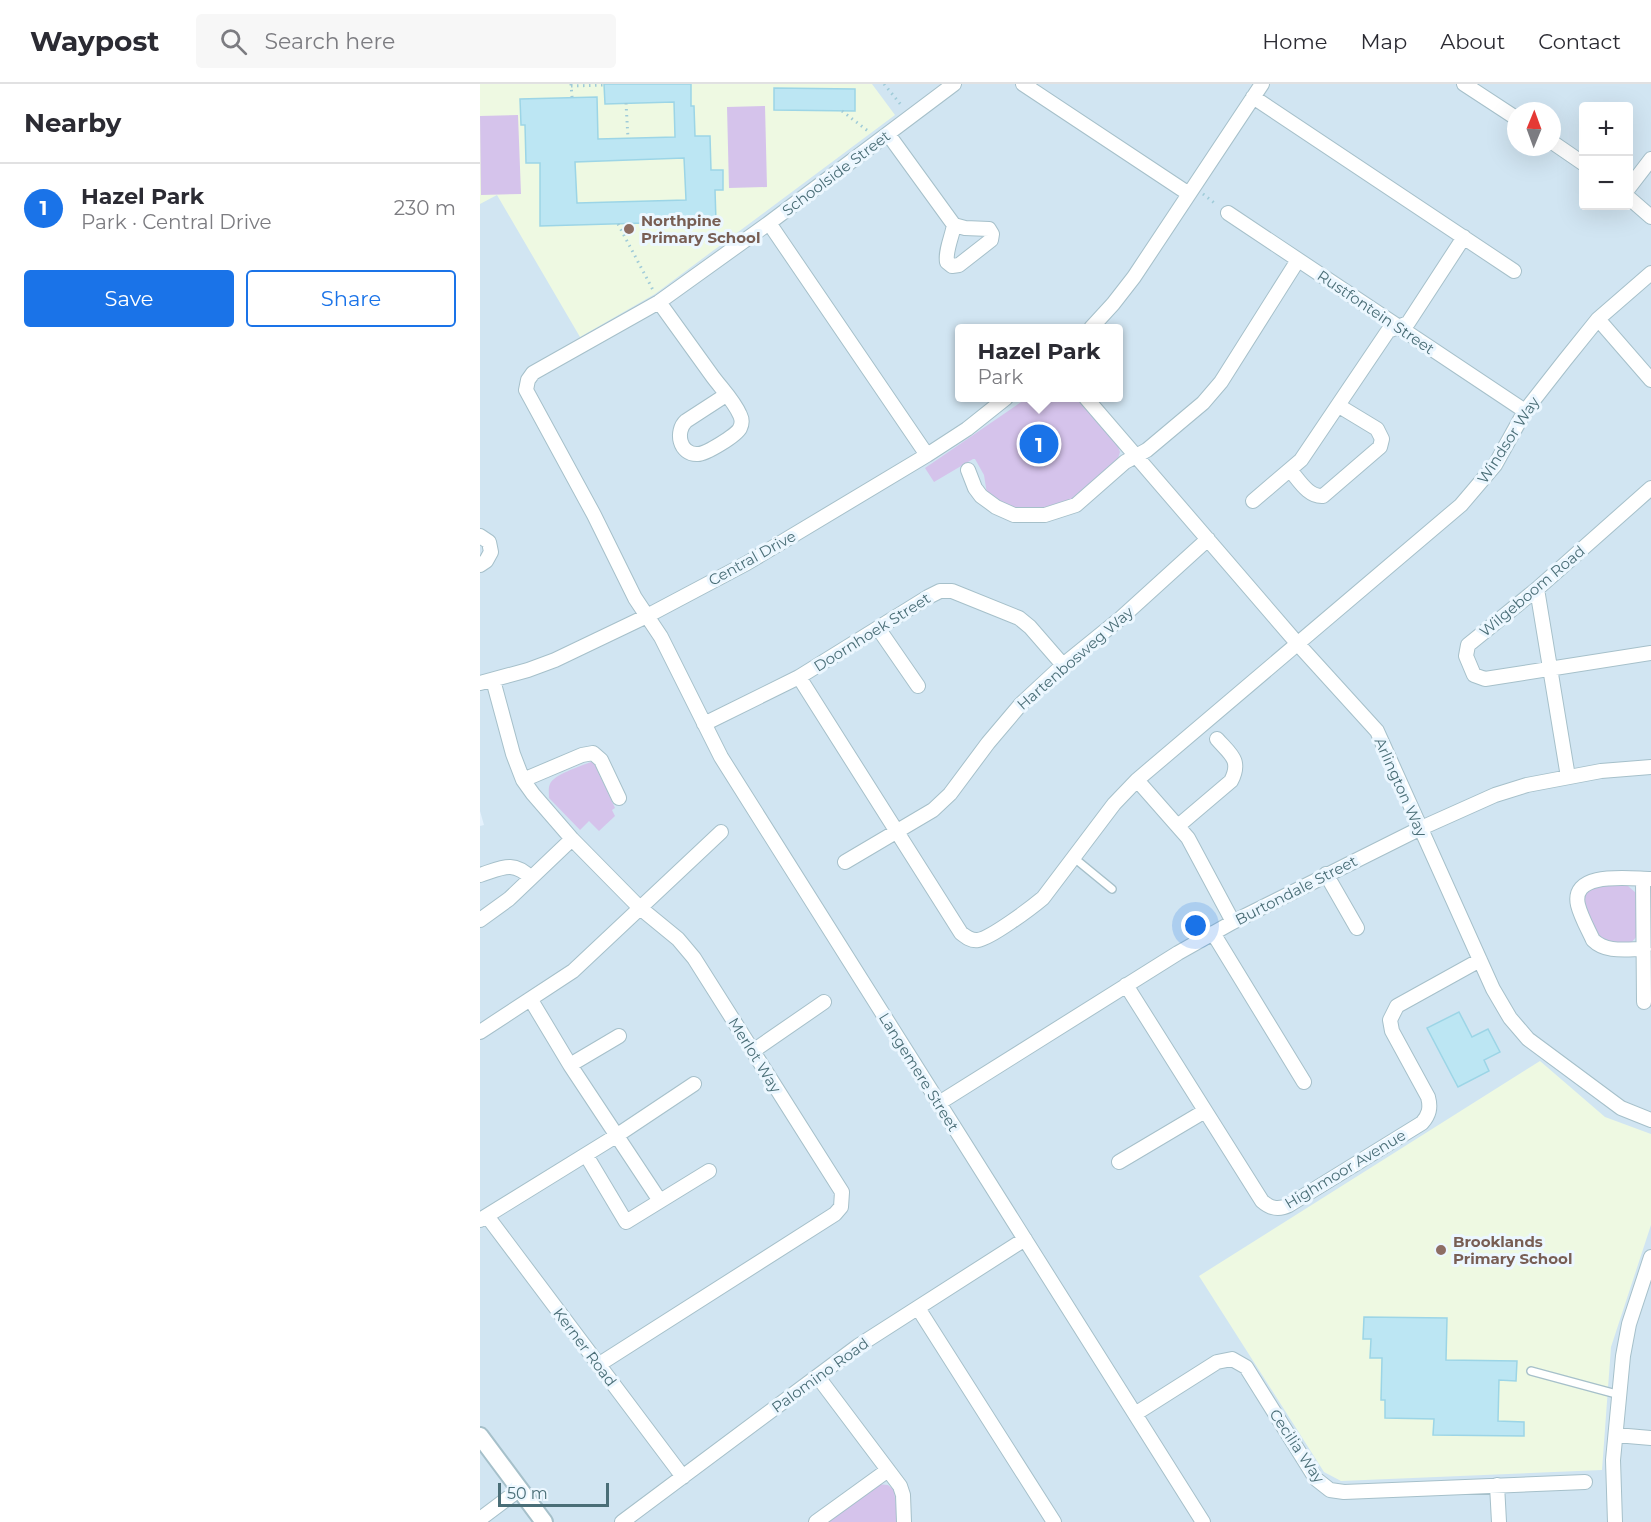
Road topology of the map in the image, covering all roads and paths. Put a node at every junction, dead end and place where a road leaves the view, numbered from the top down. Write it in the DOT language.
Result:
graph roads {
  1 [pos="884,84"];
  2 [pos="954,84"];
  3 [pos="1023,84"];
  4 [pos="1262,84"];
  5 [pos="1464,84"];
  6 [pos="572,85"];
  7 [pos="604,85"];
  8 [pos="572,97"];
  9 [pos="1253,97"];
  10 [pos="627,103"];
  11 [pos="842,111"];
  12 [pos="1507,112"];
  13 [pos="911,116"];
  14 [pos="627,138"];
  15 [pos="883,138"];
  16 [pos="1561,148"];
  17 [pos="1651,159"];
  18 [pos="1579,161"];
  19 [pos="1633,184"];
  20 [pos="1195,193"];
  21 [pos="1633,201"];
  22 [pos="1228,213"];
  23 [pos="1651,217"];
  24 [pos="770,223"];
  25 [pos="618,224"];
  26 [pos="954,225"];
  27 [pos="1464,237"];
  28 [pos="1298,260"];
  29 [pos="1514,271"];
  30 [pos="1651,273"];
  31 [pos="659,302"];
  32 [pos="1598,319"];
  33 [pos="1095,324"];
  34 [pos="1398,327"];
  35 [pos="533,373"];
  36 [pos="1651,380"];
  37 [pos="726,394"];
  38 [pos="1001,402"];
  39 [pos="1090,402"];
  40 [pos="1339,406"];
  41 [pos="1525,411"];
  42 [pos="927,455"];
  43 [pos="1137,456"];
  44 [pos="968,470"];
  45 [pos="1290,470"];
  46 [pos="1651,488"];
  47 [pos="1253,501"];
  48 [pos="480,536"];
  49 [pos="1208,539"];
  50 [pos="480,565"];
  51 [pos="1537,589"];
  52 [pos="647,616"];
  53 [pos="878,628"];
  54 [pos="1297,643"];
  55 [pos="1651,653"];
  56 [pos="1063,665"];
  57 [pos="1549,669"];
  58 [pos="799,677"];
  59 [pos="487,682"];
  60 [pos="918,686"];
  61 [pos="704,724"];
  62 [pos="1217,739"];
  63 [pos="1651,767"];
  64 [pos="1568,777"];
  65 [pos="523,780"];
  66 [pos="1137,780"];
  67 [pos="620,798"];
  68 [pos="1178,826"];
  69 [pos="1419,829"];
  70 [pos="721,832"];
  71 [pos="897,832"];
  72 [pos="572,839"];
  73 [pos="1073,857"];
  74 [pos="845,862"];
  75 [pos="1326,874"];
  76 [pos="480,875"];
  77 [pos="531,878"];
  78 [pos="1647,879"];
  79 [pos="1113,889"];
  80 [pos="639,908"];
  81 [pos="480,920"];
  82 [pos="1233,921"];
  83 [pos="1357,928"];
  84 [pos="1213,933"];
  85 [pos="1644,949"];
  86 [pos="1480,960"];
  87 [pos="1126,985"];
  88 [pos="531,1000"];
  89 [pos="824,1002"];
  90 [pos="1644,1002"];
  91 [pos="480,1032"];
  92 [pos="619,1036"];
  93 [pos="753,1052"];
  94 [pos="570,1065"];
  95 [pos="1304,1082"];
  96 [pos="694,1083"];
  97 [pos="939,1103"];
  98 [pos="1205,1111"];
  99 [pos="1651,1120"];
  100 [pos="616,1136"];
  101 [pos="586,1155"];
  102 [pos="1119,1162"];
  103 [pos="709,1171"];
  104 [pos="660,1201"];
  105 [pos="483,1218"];
  106 [pos="1025,1239"];
  107 [pos="1651,1257"];
  108 [pos="1637,1300"];
  109 [pos="1651,1304"];
  110 [pos="918,1308"];
  111 [pos="598,1365"];
  112 [pos="1531,1371"];
  113 [pos="818,1377"];
  114 [pos="1620,1395"];
  115 [pos="1135,1414"];
  116 [pos="1616,1435"];
  117 [pos="480,1436"];
  118 [pos="1651,1438"];
  119 [pos="888,1470"];
  120 [pos="682,1477"];
  121 [pos="1585,1482"];
  122 [pos="1497,1485"];
  123 [pos="520,1489"];
  124 [pos="480,1519"];
  125 [pos="544,1522"];
  126 [pos="622,1522"];
  127 [pos="816,1522"];
  128 [pos="904,1522"];
  129 [pos="1054,1522"];
  130 [pos="1203,1522"];
  131 [pos="1499,1522"];
  132 [pos="1615,1522"];
  1 -- 13 [label="path"];
  2 -- 13 [label="street, Schoolside Street"];
  3 -- 20 [label="street"];
  4 -- 9 [label="street"];
  5 -- 12 [label="street"];
  6 -- 7 [label="path"];
  6 -- 8 [label="path"];
  9 -- 20 [label="street"];
  9 -- 27 [label="street"];
  10 -- 14 [label="path"];
  11 -- 15 [label="path"];
  13 -- 15 [label="street, Schoolside Street"];
  15 -- 24 [label="street, Schoolside Street"];
  15 -- 26 [label="street"];
  16 -- 18 [label="street"];
  17 -- 19 [label="street"];
  20 -- 22 [label="path"];
  20 -- 33 [label="street"];
  21 -- 23 [label="street"];
  22 -- 28 [label="street, Rustfontein Street"];
  24 -- 31 [label="street, Schoolside Street"];
  24 -- 42 [label="street"];
  25 -- 31 [label="path"];
  27 -- 29 [label="street"];
  27 -- 34 [label="street"];
  28 -- 34 [label="street, Rustfontein Street"];
  28 -- 43 [label="street"];
  30 -- 32 [label="street, Windsor Way"];
  31 -- 35 [label="street, Schoolside Street"];
  31 -- 37 [label="street"];
  32 -- 36 [label="street"];
  32 -- 41 [label="street, Windsor Way"];
  34 -- 40 [label="street"];
  34 -- 41 [label="street, Rustfontein Street"];
  35 -- 52 [label="street, Langemere Street"];
  37 -- 37 [label="street"];
  38 -- 42 [label="street, Central Drive"];
  39 -- 43 [label="street, Arlington Way"];
  40 -- 45 [label="street"];
  40 -- 45 [label="street"];
  41 -- 54 [label="street, Windsor Way"];
  42 -- 52 [label="street, Central Drive"];
  43 -- 44 [label="street"];
  43 -- 49 [label="street, Arlington Way"];
  45 -- 47 [label="street"];
  46 -- 51 [label="street, Wilgeboom Road"];
  48 -- 50 [label="street"];
  49 -- 54 [label="street, Arlington Way"];
  49 -- 56 [label="street, Hartenbosweg Way"];
  51 -- 57 [label="street"];
  51 -- 57 [label="street, Wilgeboom Road"];
  52 -- 59 [label="street, Central Drive"];
  52 -- 61 [label="street, Langemere Street"];
  53 -- 56 [label="street, Doornhoek Street"];
  53 -- 58 [label="street, Doornhoek Street"];
  53 -- 60 [label="street"];
  54 -- 66 [label="street, Windsor Way"];
  54 -- 69 [label="street, Arlington Way"];
  55 -- 57 [label="street, Wilgeboom Road"];
  56 -- 71 [label="street, Hartenbosweg Way"];
  57 -- 64 [label="street"];
  58 -- 61 [label="street, Doornhoek Street"];
  58 -- 71 [label="street"];
  59 -- 65 [label="street, Merlot Way"];
  61 -- 97 [label="street, Langemere Street"];
  62 -- 68 [label="street"];
  63 -- 64 [label="street, Burtondale Street"];
  64 -- 69 [label="street, Burtondale Street"];
  65 -- 67 [label="street"];
  65 -- 72 [label="street, Merlot Way"];
  66 -- 68 [label="street"];
  66 -- 73 [label="street, Windsor Way"];
  68 -- 82 [label="street"];
  69 -- 75 [label="street, Burtondale Street"];
  69 -- 86 [label="street, Arlington Way"];
  70 -- 80 [label="street"];
  71 -- 73 [label="street, Windsor Way"];
  71 -- 74 [label="street, Hartenbosweg Way"];
  72 -- 77 [label="street"];
  72 -- 80 [label="street, Merlot Way"];
  73 -- 79 [label="lane"];
  75 -- 82 [label="street, Burtondale Street"];
  75 -- 83 [label="street"];
  76 -- 77 [label="street"];
  77 -- 81 [label="street"];
  78 -- 85 [label="street"];
  78 -- 85 [label="street"];
  80 -- 88 [label="street"];
  80 -- 93 [label="street, Merlot Way"];
  82 -- 84 [label="street, Burtondale Street"];
  84 -- 87 [label="street, Burtondale Street"];
  84 -- 95 [label="street"];
  85 -- 90 [label="street"];
  86 -- 98 [label="street, Highmoor Avenue"];
  86 -- 99 [label="street, Arlington Way"];
  87 -- 97 [label="street, Burtondale Street"];
  87 -- 98 [label="street, Highmoor Avenue"];
  88 -- 91 [label="street"];
  88 -- 94 [label="street"];
  89 -- 93 [label="street"];
  92 -- 94 [label="street"];
  93 -- 111 [label="street, Merlot Way"];
  94 -- 100 [label="street"];
  96 -- 100 [label="street"];
  97 -- 106 [label="street, Langemere Street"];
  98 -- 102 [label="street"];
  100 -- 101 [label="street"];
  100 -- 104 [label="street"];
  101 -- 104 [label="street"];
  101 -- 105 [label="street"];
  103 -- 104 [label="street"];
  105 -- 111 [label="street, Kerner Road"];
  106 -- 110 [label="street, Palomino Road"];
  106 -- 115 [label="street, Langemere Street"];
  107 -- 108 [label="street"];
  108 -- 109 [label="street"];
  108 -- 114 [label="street"];
  110 -- 113 [label="street, Palomino Road"];
  110 -- 129 [label="street"];
  111 -- 120 [label="street, Kerner Road"];
  112 -- 114 [label="lane"];
  113 -- 119 [label="street"];
  113 -- 120 [label="street, Palomino Road"];
  114 -- 116 [label="street"];
  115 -- 122 [label="street, Cecilia Way"];
  115 -- 130 [label="street, Langemere Street"];
  116 -- 118 [label="street"];
  116 -- 132 [label="street"];
  117 -- 123 [label="street"];
  119 -- 127 [label="street"];
  119 -- 128 [label="street"];
  120 -- 126 [label="street, Palomino Road"];
  121 -- 122 [label="street, Cecilia Way"];
  122 -- 131 [label="street"];
  123 -- 124 [label="street"];
  123 -- 125 [label="street"];
}
